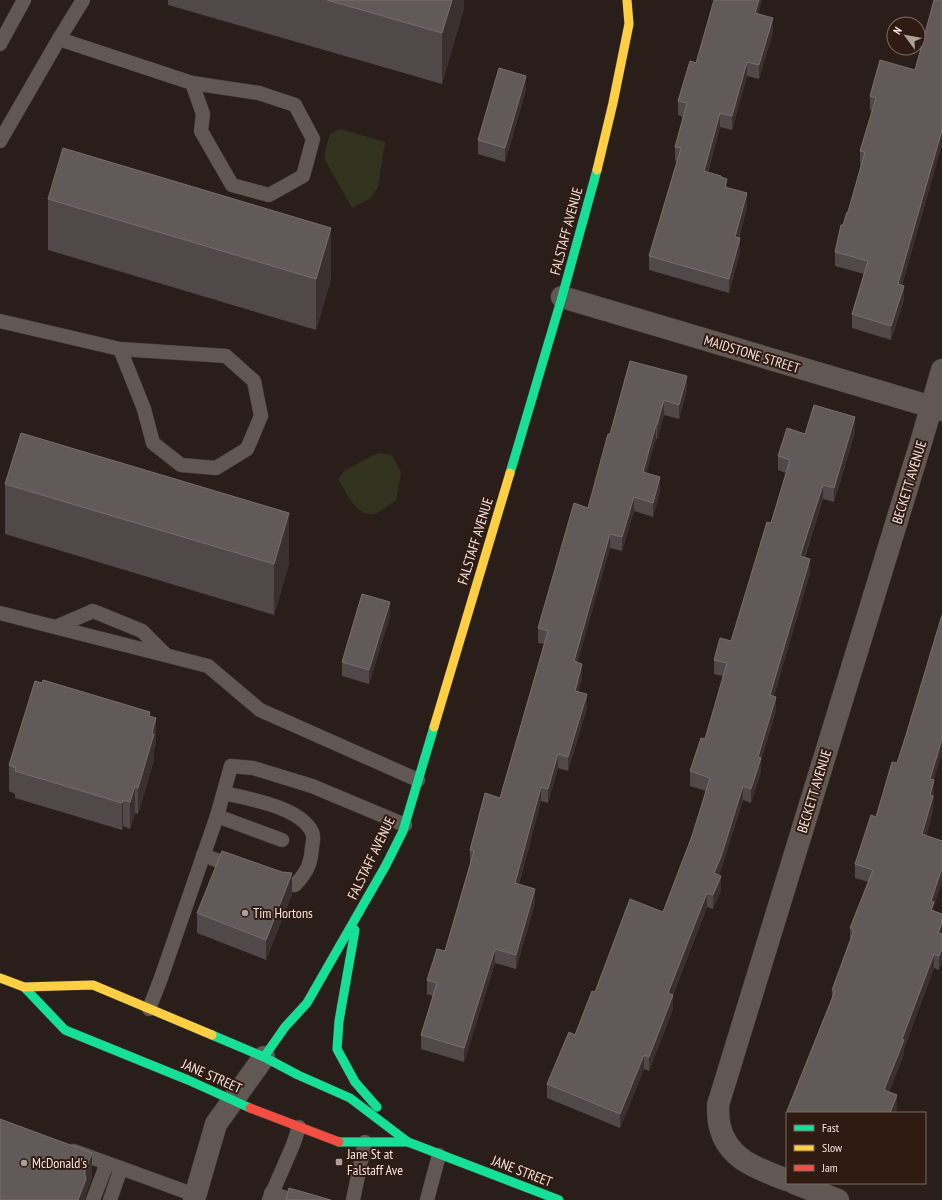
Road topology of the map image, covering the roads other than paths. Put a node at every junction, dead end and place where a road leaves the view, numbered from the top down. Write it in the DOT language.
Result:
graph roads {
  1 [pos="24,0"];
  2 [pos="83,0"];
  3 [pos="627,0"];
  4 [pos="59,39"];
  5 [pos="0,44"];
  6 [pos="192,83"];
  7 [pos="0,141"];
  8 [pos="562,297"];
  9 [pos="0,321"];
  10 [pos="120,349"];
  11 [pos="942,370"];
  12 [pos="937,408"];
  13 [pos="0,613"];
  14 [pos="56,627"];
  15 [pos="165,655"];
  16 [pos="418,780"];
  17 [pos="224,793"];
  18 [pos="217,816"];
  19 [pos="405,824"];
  20 [pos="282,840"];
  21 [pos="203,855"];
  22 [pos="248,871"];
  23 [pos="263,877"];
  24 [pos="357,916"];
  25 [pos="0,978"];
  26 [pos="24,987"];
  27 [pos="149,1009"];
  28 [pos="264,1057"];
  29 [pos="233,1101"];
  30 [pos="299,1127"];
  31 [pos="366,1142"];
  32 [pos="408,1142"];
  33 [pos="64,1147"];
  34 [pos="439,1155"];
  35 [pos="107,1163"];
  36 [pos="121,1168"];
  37 [pos="786,1180"];
  38 [pos="797,1184"];
  39 [pos="195,1197"];
  40 [pos="270,1197"];
  41 [pos="93,1200"];
  42 [pos="110,1200"];
  43 [pos="292,1200"];
  44 [pos="353,1200"];
  45 [pos="427,1200"];
  46 [pos="559,1200"];
  47 [pos="838,1200"];
  1 -- 5 [label="lane"];
  2 -- 4 [label="lane"];
  3 -- 8 [label="main road, FALSTAFF AVENUE"];
  4 -- 6 [label="lane"];
  4 -- 7 [label="lane"];
  6 -- 6 [label="lane"];
  8 -- 12 [label="street, MAIDSTONE STREET"];
  8 -- 16 [label="main road, FALSTAFF AVENUE"];
  9 -- 10 [label="lane"];
  10 -- 10 [label="lane"];
  11 -- 12 [label="street, BECKETT AVENUE"];
  12 -- 37 [label="street, BECKETT AVENUE"];
  13 -- 14 [label="lane"];
  14 -- 15 [label="lane"];
  14 -- 15 [label="lane"];
  15 -- 16 [label="lane"];
  16 -- 19 [label="main road, FALSTAFF AVENUE"];
  17 -- 18 [label="lane"];
  17 -- 19 [label="lane"];
  17 -- 23 [label="lane"];
  18 -- 20 [label="lane"];
  18 -- 21 [label="lane"];
  19 -- 24 [label="main road, FALSTAFF AVENUE"];
  21 -- 22 [label="lane"];
  21 -- 27 [label="lane"];
  24 -- 28 [label="main road, FALSTAFF AVENUE"];
  24 -- 32 [label="main road"];
  25 -- 26 [label="main road, JANE STREET"];
  26 -- 27 [label="main road, JANE STREET"];
  26 -- 29 [label="main road, JANE STREET"];
  27 -- 28 [label="main road, JANE STREET"];
  28 -- 29 [label="street"];
  28 -- 32 [label="main road, JANE STREET"];
  29 -- 30 [label="main road, JANE STREET"];
  29 -- 39 [label="street"];
  30 -- 31 [label="main road, JANE STREET"];
  30 -- 40 [label="lane"];
  31 -- 32 [label="main road, JANE STREET"];
  31 -- 44 [label="lane"];
  32 -- 34 [label="main road, JANE STREET"];
  33 -- 35 [label="lane"];
  34 -- 45 [label="lane"];
  34 -- 46 [label="main road, JANE STREET"];
  35 -- 36 [label="lane"];
  35 -- 41 [label="lane"];
  36 -- 39 [label="lane"];
  36 -- 42 [label="lane"];
  38 -- 47 [label="street"];
  40 -- 43 [label="lane"];
}
